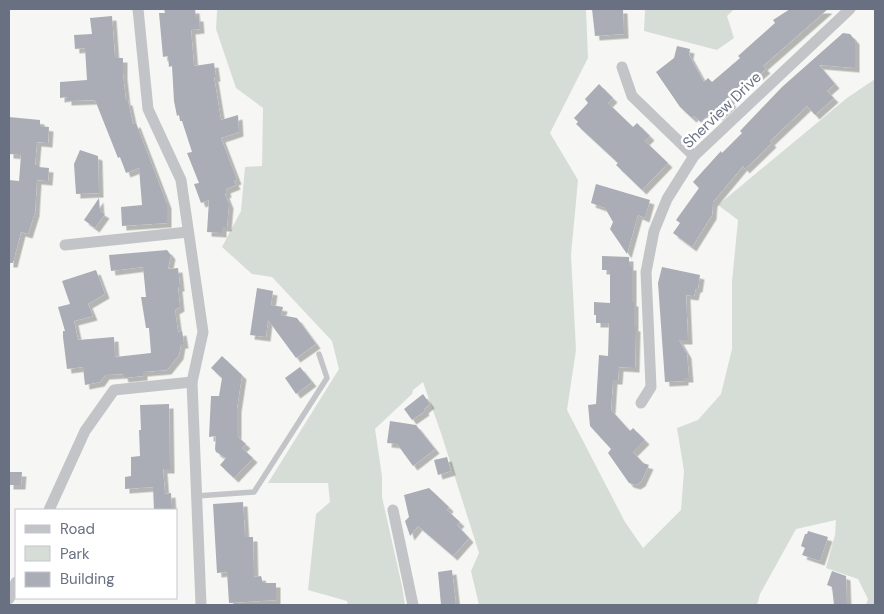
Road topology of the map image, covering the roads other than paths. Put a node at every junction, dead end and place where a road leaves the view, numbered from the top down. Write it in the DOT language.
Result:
graph roads {
  1 [pos="138,9"];
  2 [pos="850,9"];
  3 [pos="622,67"];
  4 [pos="694,156"];
  5 [pos="188,232"];
  6 [pos="65,245"];
  7 [pos="319,354"];
  8 [pos="192,382"];
  9 [pos="641,403"];
  10 [pos="196,496"];
  11 [pos="49,509"];
  12 [pos="393,510"];
  13 [pos="15,584"];
  14 [pos="9,597"];
  15 [pos="201,605"];
  16 [pos="413,605"];
  1 -- 5 [label="street"];
  2 -- 4 [label="street, Sherview Drive"];
  3 -- 4 [label="street"];
  4 -- 9 [label="street, Sherview Drive"];
  5 -- 6 [label="street"];
  5 -- 8 [label="street"];
  7 -- 10 [label="lane"];
  8 -- 10 [label="street"];
  8 -- 11 [label="street"];
  10 -- 15 [label="street"];
  12 -- 16 [label="street"];
  13 -- 14 [label="street"];
}
